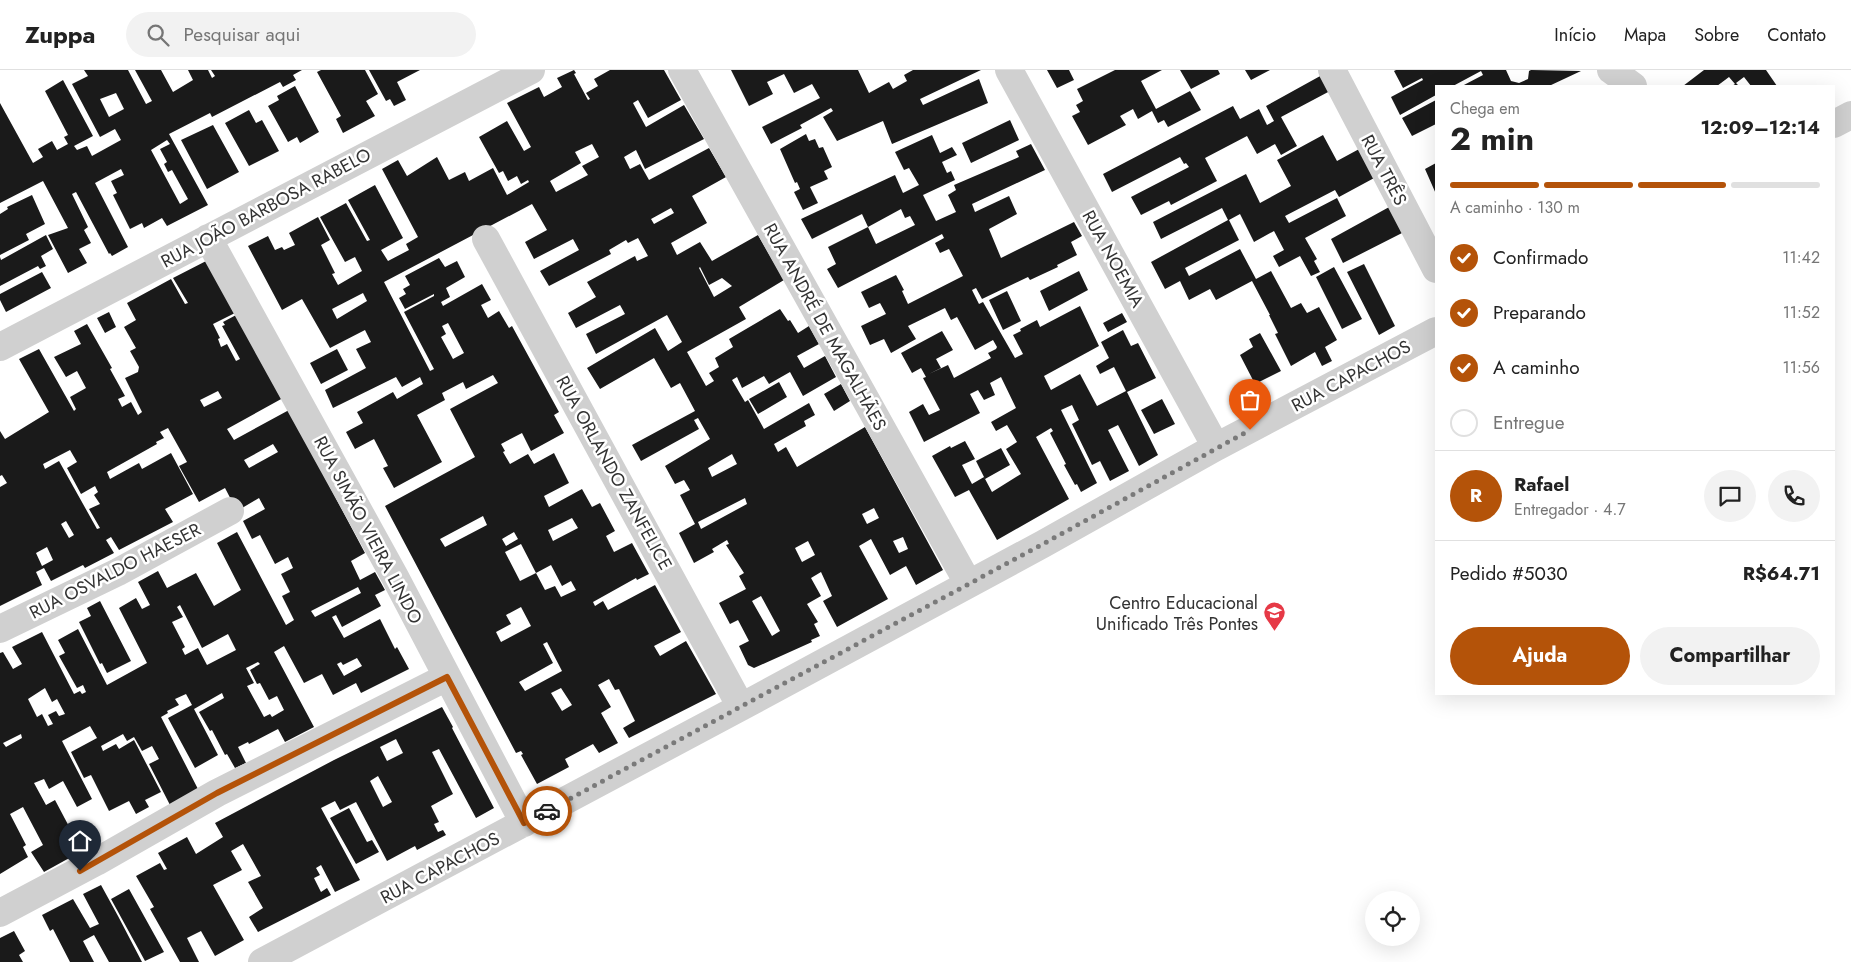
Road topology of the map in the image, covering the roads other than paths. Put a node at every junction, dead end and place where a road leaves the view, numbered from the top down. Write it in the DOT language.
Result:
graph roads {
  1 [pos="682,70"];
  2 [pos="1009,70"];
  3 [pos="1332,70"];
  4 [pos="1611,70"];
  5 [pos="513,74"];
  6 [pos="1632,85"];
  7 [pos="1851,116"];
  8 [pos="1835,124"];
  9 [pos="208,238"];
  10 [pos="486,239"];
  11 [pos="1435,267"];
  12 [pos="1435,332"];
  13 [pos="0,347"];
  14 [pos="1216,447"];
  15 [pos="230,512"];
  16 [pos="968,583"];
  17 [pos="0,629"];
  18 [pos="447,677"];
  19 [pos="741,707"];
  20 [pos="524,823"];
  21 [pos="0,913"];
  22 [pos="262,962"];
  1 -- 16 [label="street, RUA ANDRÉ DE MAGALHÃES"];
  2 -- 14 [label="street, RUA NOEMIA"];
  3 -- 11 [label="street, RUA TRÊS"];
  4 -- 6 [label="street"];
  5 -- 9 [label="street, RUA JOÃO BARBOSA RABELO"];
  7 -- 8 [label="street"];
  9 -- 13 [label="street, RUA JOÃO BARBOSA RABELO"];
  9 -- 18 [label="street, RUA SIMÃO VIEIRA LINDO"];
  10 -- 19 [label="street, RUA ORLANDO ZANFELICE"];
  12 -- 14 [label="street, RUA CAPACHOS"];
  14 -- 16 [label="street, RUA CAPACHOS"];
  15 -- 17 [label="street, RUA OSVALDO HAESER"];
  16 -- 19 [label="street, RUA CAPACHOS"];
  18 -- 20 [label="street, RUA SIMÃO VIEIRA LINDO"];
  18 -- 21 [label="street"];
  19 -- 20 [label="street, RUA CAPACHOS"];
  20 -- 22 [label="street, RUA CAPACHOS"];
}
